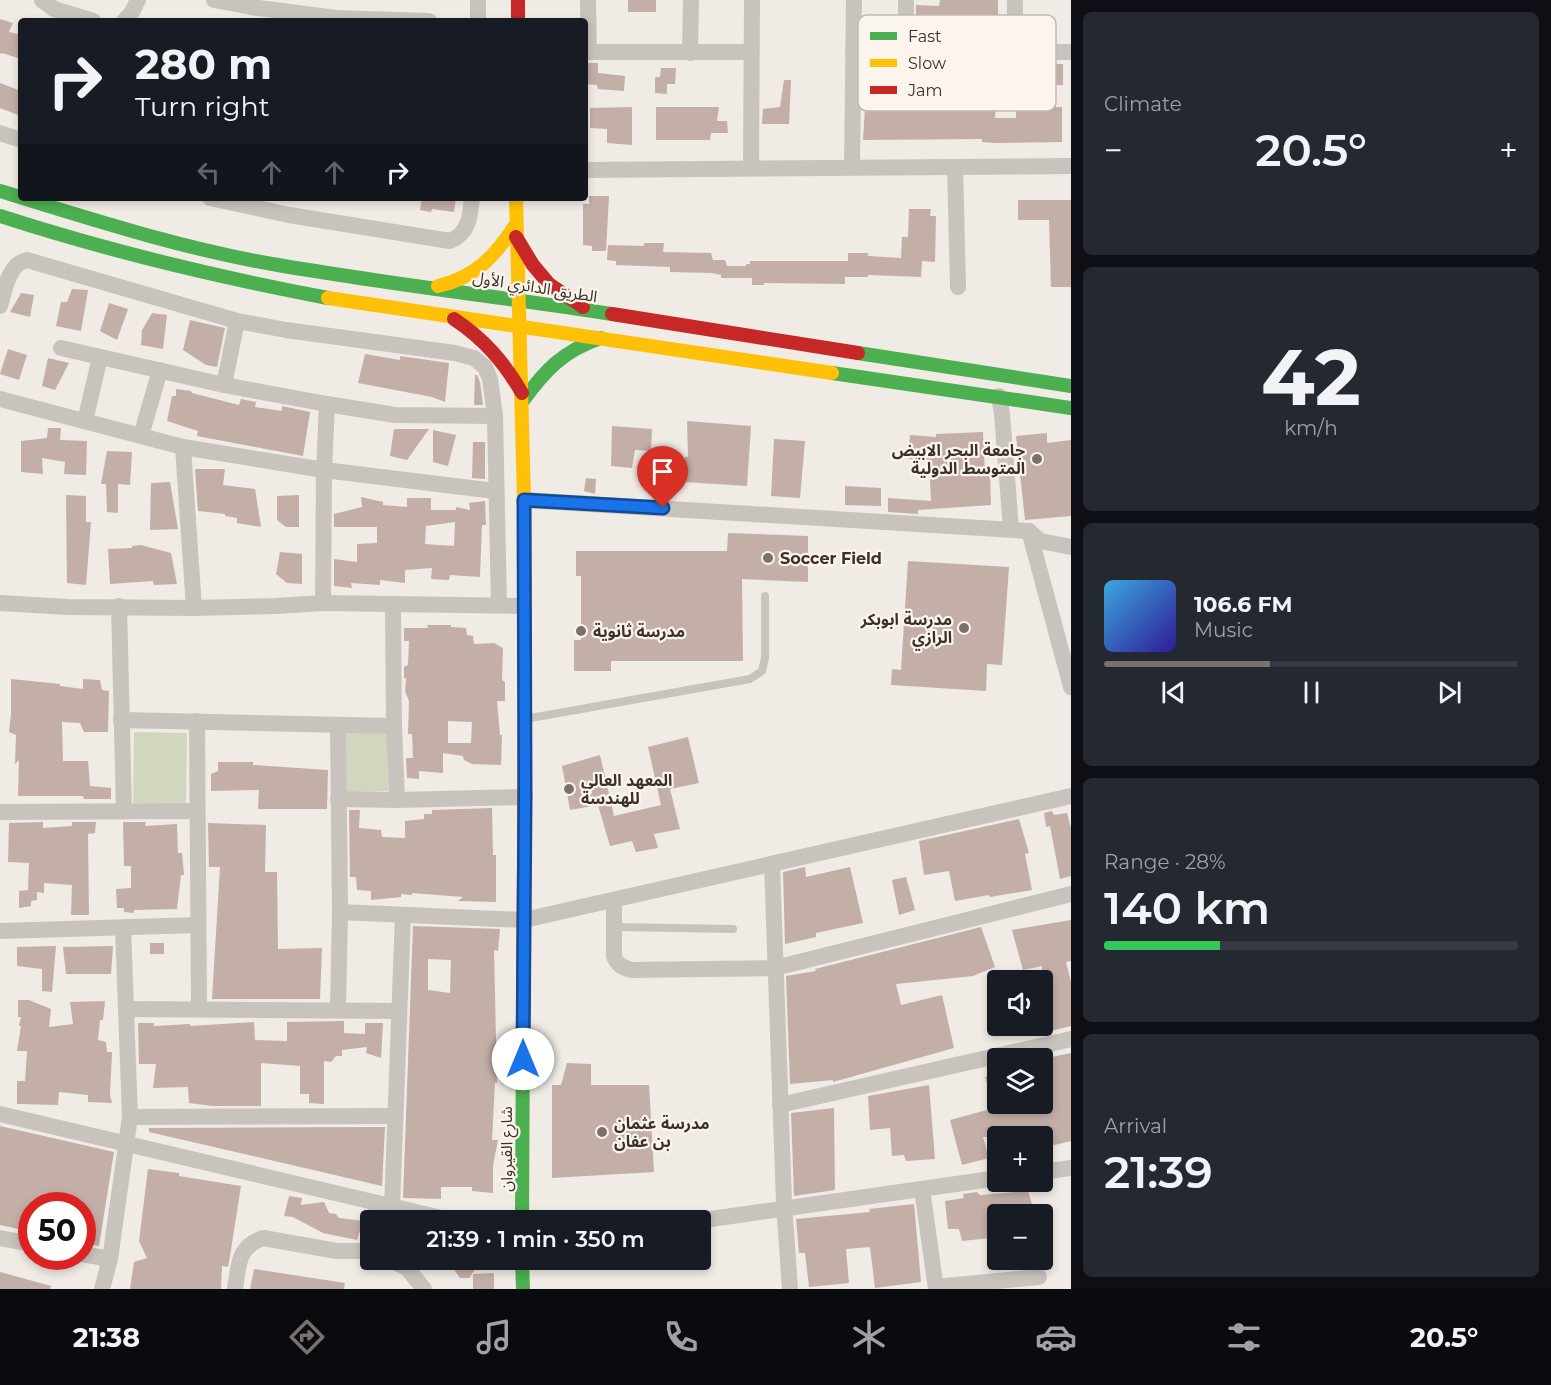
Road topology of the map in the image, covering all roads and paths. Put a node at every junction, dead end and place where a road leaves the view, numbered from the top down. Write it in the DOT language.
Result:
graph roads {
  1 [pos="42,0"];
  2 [pos="138,0"];
  3 [pos="214,0"];
  4 [pos="478,0"];
  5 [pos="518,0"];
  6 [pos="588,0"];
  7 [pos="691,0"];
  8 [pos="752,0"];
  9 [pos="854,0"];
  10 [pos="83,18"];
  11 [pos="127,18"];
  12 [pos="336,18"];
  13 [pos="478,18"];
  14 [pos="518,18"];
  15 [pos="588,18"];
  16 [pos="588,52"];
  17 [pos="690,52"];
  18 [pos="751,52"];
  19 [pos="854,54"];
  20 [pos="858,54"];
  21 [pos="0,133"];
  22 [pos="18,139"];
  23 [pos="1071,166"];
  24 [pos="852,167"];
  25 [pos="955,167"];
  26 [pos="751,168"];
  27 [pos="588,170"];
  28 [pos="0,191"];
  29 [pos="18,197"];
  30 [pos="32,201"];
  31 [pos="224,201"];
  32 [pos="472,201"];
  33 [pos="516,201"];
  34 [pos="0,216"];
  35 [pos="516,231"];
  36 [pos="958,287"];
  37 [pos="428,288"];
  38 [pos="519,300"];
  39 [pos="0,306"];
  40 [pos="591,312"];
  41 [pos="448,316"];
  42 [pos="237,321"];
  43 [pos="519,327"];
  44 [pos="602,338"];
  45 [pos="61,348"];
  46 [pos="100,357"];
  47 [pos="160,370"];
  48 [pos="224,385"];
  49 [pos="1071,386"];
  50 [pos="999,396"];
  51 [pos="522,398"];
  52 [pos="0,399"];
  53 [pos="327,404"];
  54 [pos="1071,408"];
  55 [pos="495,416"];
  56 [pos="85,421"];
  57 [pos="141,436"];
  58 [pos="183,447"];
  59 [pos="324,470"];
  60 [pos="495,491"];
  61 [pos="524,500"];
  62 [pos="1011,530"];
  63 [pos="1029,531"];
  64 [pos="1071,547"];
  65 [pos="765,596"];
  66 [pos="0,603"];
  67 [pos="323,603"];
  68 [pos="393,605"];
  69 [pos="499,605"];
  70 [pos="119,606"];
  71 [pos="523,606"];
  72 [pos="194,608"];
  73 [pos="1071,687"];
  74 [pos="525,719"];
  75 [pos="121,720"];
  76 [pos="197,721"];
  77 [pos="338,726"];
  78 [pos="394,726"];
  79 [pos="1071,796"];
  80 [pos="525,797"];
  81 [pos="338,799"];
  82 [pos="397,800"];
  83 [pos="124,810"];
  84 [pos="0,812"];
  85 [pos="197,812"];
  86 [pos="772,864"];
  87 [pos="1071,894"];
  88 [pos="614,901"];
  89 [pos="340,912"];
  90 [pos="403,915"];
  91 [pos="524,920"];
  92 [pos="198,925"];
  93 [pos="614,927"];
  94 [pos="123,928"];
  95 [pos="733,929"];
  96 [pos="0,931"];
  97 [pos="775,968"];
  98 [pos="126,1009"];
  99 [pos="199,1010"];
  100 [pos="338,1010"];
  101 [pos="399,1011"];
  102 [pos="1071,1039"];
  103 [pos="780,1106"];
  104 [pos="0,1114"];
  105 [pos="395,1116"];
  106 [pos="130,1117"];
  107 [pos="127,1143"];
  108 [pos="1071,1168"];
  109 [pos="1053,1170"];
  110 [pos="987,1180"];
  111 [pos="922,1189"];
  112 [pos="385,1206"];
  113 [pos="784,1209"];
  114 [pos="382,1210"];
  115 [pos="403,1210"];
  116 [pos="522,1210"];
  117 [pos="711,1219"];
  118 [pos="0,1238"];
  119 [pos="18,1241"];
  120 [pos="360,1248"];
  121 [pos="96,1256"];
  122 [pos="110,1259"];
  123 [pos="409,1270"];
  124 [pos="522,1270"];
  125 [pos="1039,1277"];
  126 [pos="936,1288"];
  127 [pos="102,1289"];
  128 [pos="235,1289"];
  129 [pos="424,1289"];
  130 [pos="523,1289"];
  131 [pos="790,1289"];
  1 -- 10 [label="street"];
  2 -- 11 [label="street"];
  3 -- 12 [label="street"];
  4 -- 13 [label="street"];
  5 -- 14 [label="main road"];
  6 -- 15 [label="street"];
  7 -- 17 [label="street"];
  8 -- 18 [label="street"];
  9 -- 19 [label="street"];
  16 -- 17 [label="street"];
  17 -- 18 [label="street"];
  18 -- 26 [label="street"];
  19 -- 20 [label="street"];
  19 -- 24 [label="street"];
  21 -- 22 [label="street"];
  23 -- 25 [label="street"];
  24 -- 25 [label="street"];
  24 -- 26 [label="street"];
  25 -- 36 [label="street"];
  26 -- 27 [label="street"];
  28 -- 29 [label="main road, الطريق الدائري الأول"];
  30 -- 37 [label="main road, الطريق الدائري الأول"];
  31 -- 32 [label="street"];
  33 -- 35 [label="main road, شارع القيروان"];
  34 -- 41 [label="main road"];
  35 -- 37 [label="main road"];
  35 -- 38 [label="main road, شارع القيروان"];
  35 -- 40 [label="main road"];
  37 -- 38 [label="main road, الطريق الدائري الأول"];
  38 -- 40 [label="main road, الطريق الدائري الأول"];
  38 -- 43 [label="main road, شارع القيروان"];
  39 -- 42 [label="street"];
  40 -- 49 [label="main road, الطريق الدائري الأول"];
  41 -- 43 [label="main road"];
  41 -- 51 [label="main road"];
  42 -- 48 [label="street"];
  42 -- 55 [label="street"];
  43 -- 44 [label="main road"];
  43 -- 51 [label="main road, شارع القيروان"];
  44 -- 50 [label="main road"];
  44 -- 51 [label="main road"];
  45 -- 46 [label="street"];
  46 -- 47 [label="street"];
  46 -- 56 [label="street"];
  47 -- 48 [label="street"];
  47 -- 57 [label="street"];
  48 -- 53 [label="street"];
  50 -- 54 [label="main road"];
  50 -- 62 [label="street"];
  51 -- 61 [label="main road, شارع القيروان"];
  52 -- 56 [label="street"];
  53 -- 55 [label="street"];
  53 -- 59 [label="street"];
  55 -- 60 [label="street"];
  56 -- 57 [label="street"];
  57 -- 58 [label="street"];
  58 -- 59 [label="street"];
  58 -- 72 [label="street"];
  59 -- 60 [label="street"];
  59 -- 67 [label="street"];
  60 -- 69 [label="street"];
  61 -- 62 [label="street"];
  61 -- 71 [label="main road, شارع القيروان"];
  62 -- 63 [label="street"];
  63 -- 64 [label="street"];
  63 -- 73 [label="street"];
  65 -- 74 [label="lane"];
  66 -- 70 [label="street"];
  67 -- 68 [label="street"];
  67 -- 72 [label="street"];
  68 -- 69 [label="street"];
  68 -- 78 [label="street"];
  69 -- 71 [label="street"];
  70 -- 72 [label="street"];
  70 -- 75 [label="street"];
  71 -- 74 [label="main road, شارع القيروان"];
  74 -- 80 [label="main road, شارع القيروان"];
  75 -- 76 [label="street"];
  75 -- 83 [label="street"];
  76 -- 77 [label="street"];
  76 -- 85 [label="street"];
  77 -- 78 [label="street"];
  77 -- 81 [label="street"];
  78 -- 82 [label="street"];
  79 -- 86 [label="street"];
  80 -- 82 [label="street"];
  80 -- 91 [label="main road, شارع القيروان"];
  81 -- 82 [label="street"];
  81 -- 89 [label="street"];
  83 -- 84 [label="street"];
  83 -- 85 [label="street"];
  85 -- 92 [label="street"];
  86 -- 88 [label="street"];
  86 -- 97 [label="street"];
  87 -- 97 [label="street"];
  88 -- 91 [label="street"];
  88 -- 93 [label="street"];
  89 -- 90 [label="street"];
  89 -- 100 [label="street"];
  90 -- 91 [label="street"];
  90 -- 101 [label="street"];
  91 -- 116 [label="main road, شارع القيروان"];
  92 -- 94 [label="street"];
  92 -- 99 [label="street"];
  93 -- 95 [label="lane"];
  93 -- 97 [label="street"];
  94 -- 96 [label="street"];
  94 -- 98 [label="street"];
  97 -- 103 [label="street"];
  98 -- 99 [label="street"];
  98 -- 106 [label="street"];
  99 -- 100 [label="street"];
  100 -- 101 [label="street"];
  101 -- 105 [label="street"];
  102 -- 103 [label="street"];
  103 -- 113 [label="street"];
  104 -- 107 [label="street"];
  105 -- 106 [label="street"];
  105 -- 112 [label="street"];
  106 -- 107 [label="street"];
  107 -- 112 [label="street"];
  107 -- 122 [label="street"];
  108 -- 109 [label="street"];
  110 -- 111 [label="street"];
  111 -- 113 [label="street"];
  111 -- 126 [label="street"];
  112 -- 114 [label="street"];
  112 -- 115 [label="street"];
  113 -- 117 [label="street"];
  113 -- 131 [label="street"];
  118 -- 119 [label="street"];
  120 -- 128 [label="street"];
  121 -- 122 [label="street"];
  122 -- 127 [label="street"];
  123 -- 129 [label="street"];
  124 -- 130 [label="main road"];
  125 -- 126 [label="street"];
}
